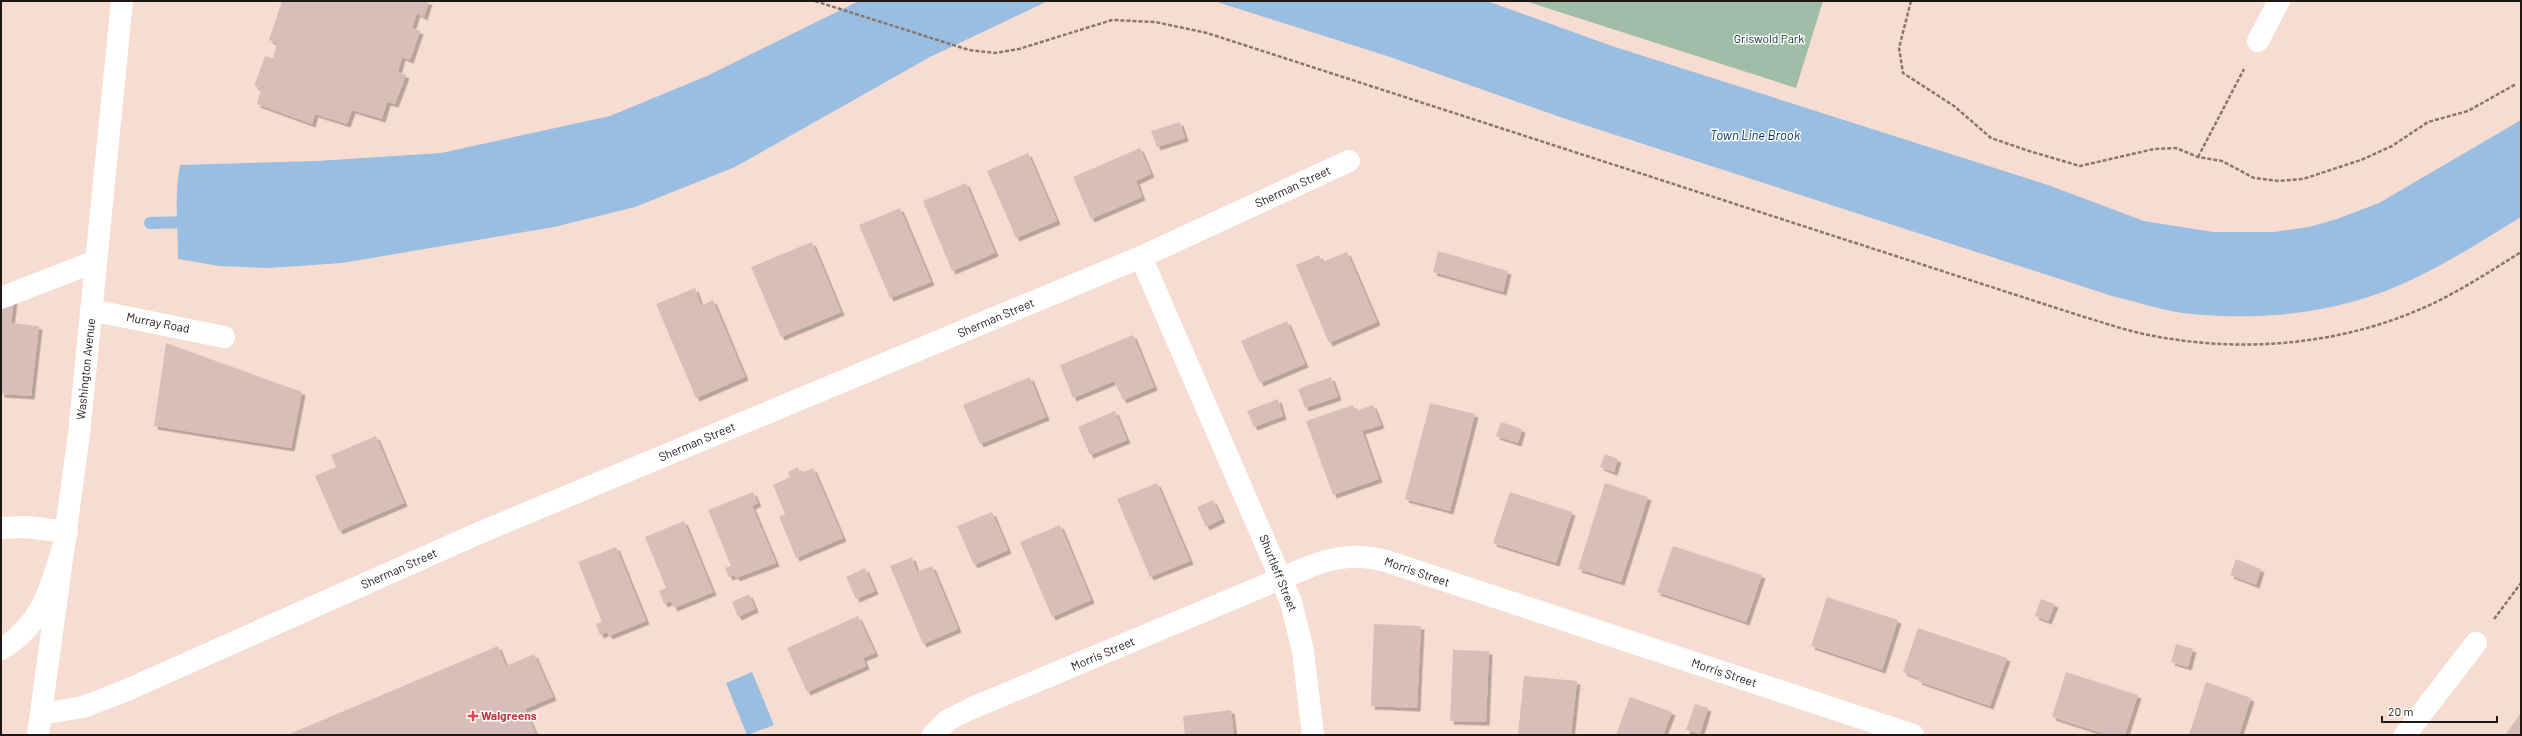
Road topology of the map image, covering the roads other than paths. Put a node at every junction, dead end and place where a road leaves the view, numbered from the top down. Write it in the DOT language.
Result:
graph roads {
  1 [pos="122,1"];
  2 [pos="2279,1"];
  3 [pos="2258,41"];
  4 [pos="1349,161"];
  5 [pos="1141,257"];
  6 [pos="96,261"];
  7 [pos="1,298"];
  8 [pos="91,310"];
  9 [pos="224,336"];
  10 [pos="1,528"];
  11 [pos="66,537"];
  12 [pos="1282,578"];
  13 [pos="2476,643"];
  14 [pos="1,648"];
  15 [pos="40,725"];
  16 [pos="934,734"];
  17 [pos="1313,735"];
  18 [pos="1913,735"];
  19 [pos="2405,735"];
  1 -- 6 [label="street, Washington Avenue"];
  2 -- 3 [label="street"];
  4 -- 5 [label="street, Sherman Street"];
  5 -- 12 [label="street, Shurtleff Street"];
  5 -- 15 [label="street, Sherman Street"];
  6 -- 7 [label="street"];
  6 -- 8 [label="street, Washington Avenue"];
  8 -- 9 [label="street, Murray Road"];
  8 -- 11 [label="street, Washington Avenue"];
  10 -- 11 [label="street"];
  11 -- 14 [label="street"];
  11 -- 15 [label="street, Washington Avenue"];
  12 -- 16 [label="street, Morris Street"];
  12 -- 17 [label="street, Shurtleff Street"];
  12 -- 18 [label="street, Morris Street"];
  13 -- 19 [label="street"];
}
